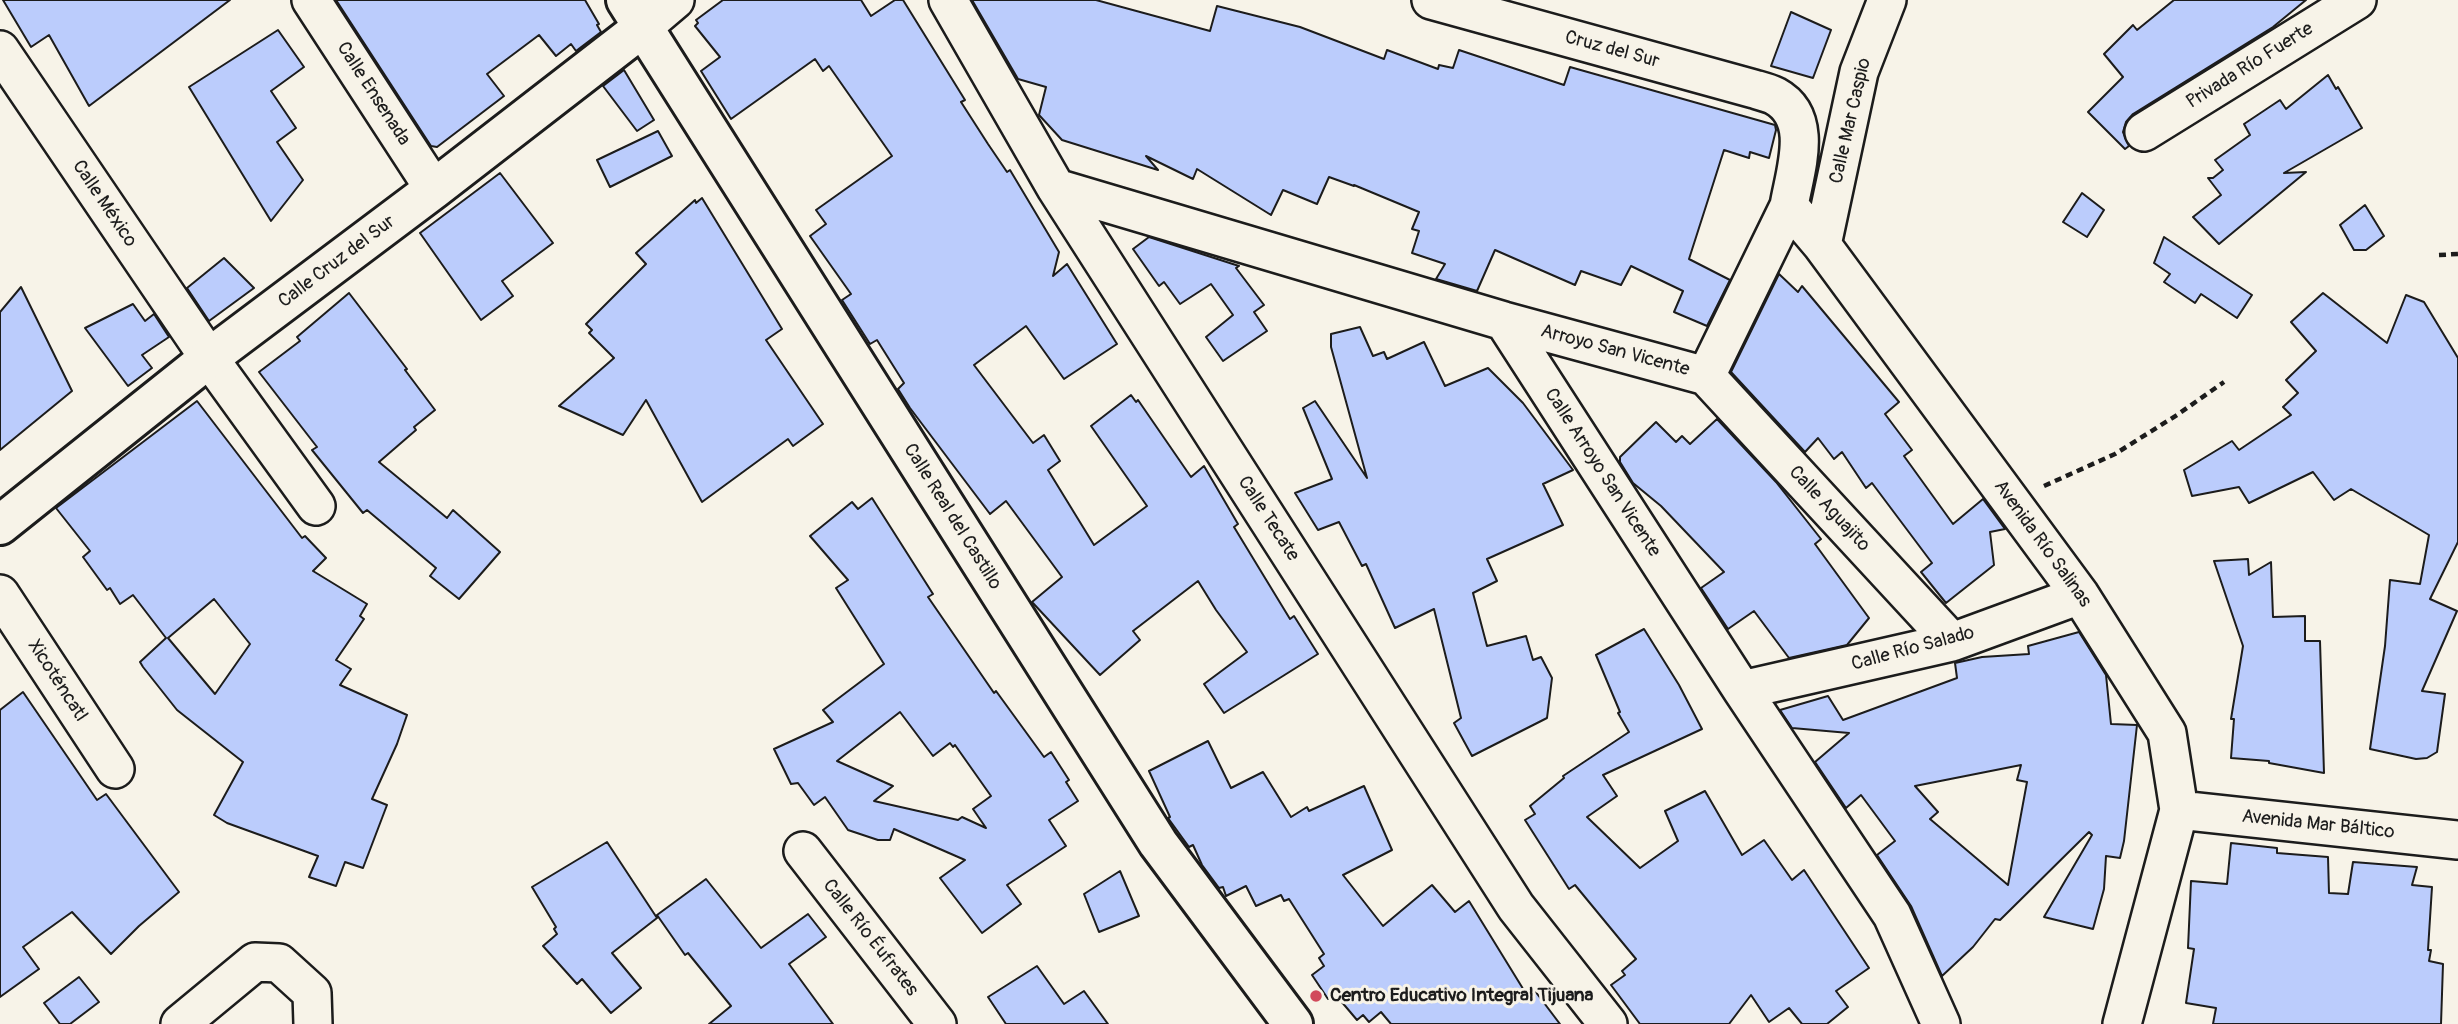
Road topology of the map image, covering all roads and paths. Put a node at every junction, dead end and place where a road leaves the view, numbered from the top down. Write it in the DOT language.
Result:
graph roads {
  1 [pos="311,0"];
  2 [pos="675,0"];
  3 [pos="948,0"];
  4 [pos="1430,0"];
  5 [pos="1887,0"];
  6 [pos="2357,0"];
  7 [pos="634,14"];
  8 [pos="0,50"];
  9 [pos="2144,132"];
  10 [pos="1056,188"];
  11 [pos="435,189"];
  12 [pos="1789,206"];
  13 [pos="1822,245"];
  14 [pos="2458,254"];
  15 [pos="2440,255"];
  16 [pos="1504,321"];
  17 [pos="209,358"];
  18 [pos="1706,376"];
  19 [pos="2224,382"];
  20 [pos="2011,501"];
  21 [pos="316,506"];
  22 [pos="0,525"];
  23 [pos="0,594"];
  24 [pos="2080,595"];
  25 [pos="1952,642"];
  26 [pos="1742,690"];
  27 [pos="115,769"];
  28 [pos="2179,810"];
  29 [pos="2458,840"];
  30 [pos="803,851"];
  31 [pos="180,1024"];
  32 [pos="313,1024"];
  33 [pos="937,1024"];
  34 [pos="1293,1024"];
  35 [pos="1608,1024"];
  36 [pos="1941,1024"];
  37 [pos="2122,1024"];
  1 -- 11 [label="street, Calle Ensenada"];
  2 -- 7 [label="street, Calle Cruz del Sur"];
  3 -- 10 [label="street, Calle Tecate"];
  4 -- 12 [label="street, Cruz del Sur"];
  5 -- 13 [label="street, Calle Mar Caspio"];
  6 -- 9 [label="street, Privada Río Fuerte"];
  7 -- 11 [label="street, Calle Cruz del Sur"];
  7 -- 34 [label="street, Calle Real del Castillo"];
  8 -- 17 [label="street, Calle México"];
  10 -- 16 [label="street"];
  10 -- 35 [label="street, Calle Tecate"];
  11 -- 17 [label="street, Calle Cruz del Sur"];
  12 -- 13 [label="street, Avenida Río Salinas"];
  12 -- 18 [label="street, Arroyo San Vicente"];
  13 -- 20 [label="street, Avenida Río Salinas"];
  14 -- 15 [label="path"];
  16 -- 18 [label="street, Arroyo San Vicente"];
  16 -- 26 [label="street, Calle Arroyo San Vicente"];
  17 -- 21 [label="street, Calle México"];
  17 -- 22 [label="street, Calle Cruz del Sur"];
  18 -- 25 [label="street, Calle Aguajito"];
  19 -- 20 [label="path"];
  20 -- 24 [label="street, Avenida Río Salinas"];
  23 -- 27 [label="street, Xicoténcatl"];
  24 -- 25 [label="street, Calle Río Salado"];
  24 -- 28 [label="street, Avenida Río Salinas"];
  25 -- 26 [label="street, Calle Río Salado"];
  26 -- 36 [label="street, Calle Arroyo San Vicente"];
  28 -- 29 [label="street, Avenida Mar Báltico"];
  28 -- 37 [label="street, Avenida Río Salinas"];
  30 -- 33 [label="street, Calle Río Éufrates"];
  31 -- 32 [label="street"];
}
